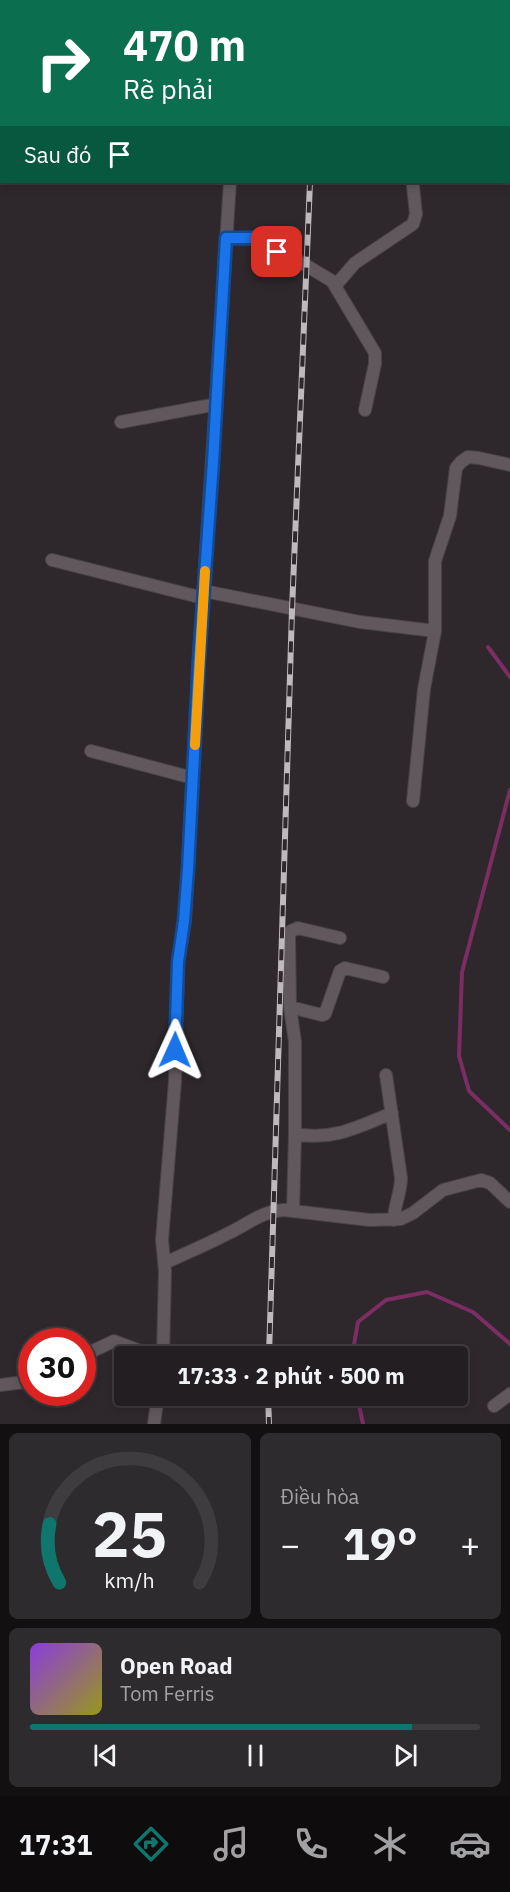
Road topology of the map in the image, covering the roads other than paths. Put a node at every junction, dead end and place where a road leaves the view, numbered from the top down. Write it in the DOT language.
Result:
graph roads {
  1 [pos="230,183"];
  2 [pos="413,186"];
  3 [pos="226,238"];
  4 [pos="335,286"];
  5 [pos="217,404"];
  6 [pos="365,410"];
  7 [pos="121,422"];
  8 [pos="510,465"];
  9 [pos="52,560"];
  10 [pos="204,595"];
  11 [pos="435,632"];
  12 [pos="91,751"];
  13 [pos="193,778"];
  14 [pos="413,801"];
  15 [pos="340,938"];
  16 [pos="383,976"];
  17 [pos="290,1008"];
  18 [pos="387,1075"];
  19 [pos="392,1113"];
  20 [pos="295,1134"];
  21 [pos="510,1202"];
  22 [pos="293,1211"];
  23 [pos="394,1220"];
  24 [pos="165,1263"];
  25 [pos="127,1346"];
  26 [pos="163,1346"];
  27 [pos="96,1349"];
  28 [pos="18,1383"];
  29 [pos="0,1385"];
  30 [pos="510,1394"];
  31 [pos="156,1406"];
  32 [pos="494,1406"];
  33 [pos="154,1424"];
  1 -- 3 [label="street"];
  2 -- 4 [label="street"];
  3 -- 4 [label="street"];
  3 -- 5 [label="street"];
  4 -- 6 [label="street"];
  5 -- 7 [label="street"];
  5 -- 10 [label="street"];
  8 -- 11 [label="street"];
  9 -- 10 [label="street"];
  10 -- 11 [label="street"];
  10 -- 13 [label="street"];
  11 -- 14 [label="street"];
  12 -- 13 [label="street"];
  13 -- 24 [label="street"];
  15 -- 17 [label="street"];
  16 -- 17 [label="street"];
  17 -- 20 [label="street"];
  18 -- 19 [label="street"];
  19 -- 20 [label="street"];
  19 -- 23 [label="street"];
  20 -- 22 [label="street"];
  21 -- 23 [label="street"];
  22 -- 23 [label="street"];
  22 -- 24 [label="street"];
  24 -- 26 [label="street"];
  25 -- 27 [label="street"];
  28 -- 29 [label="street"];
  30 -- 32 [label="street"];
  31 -- 33 [label="street"];
}
